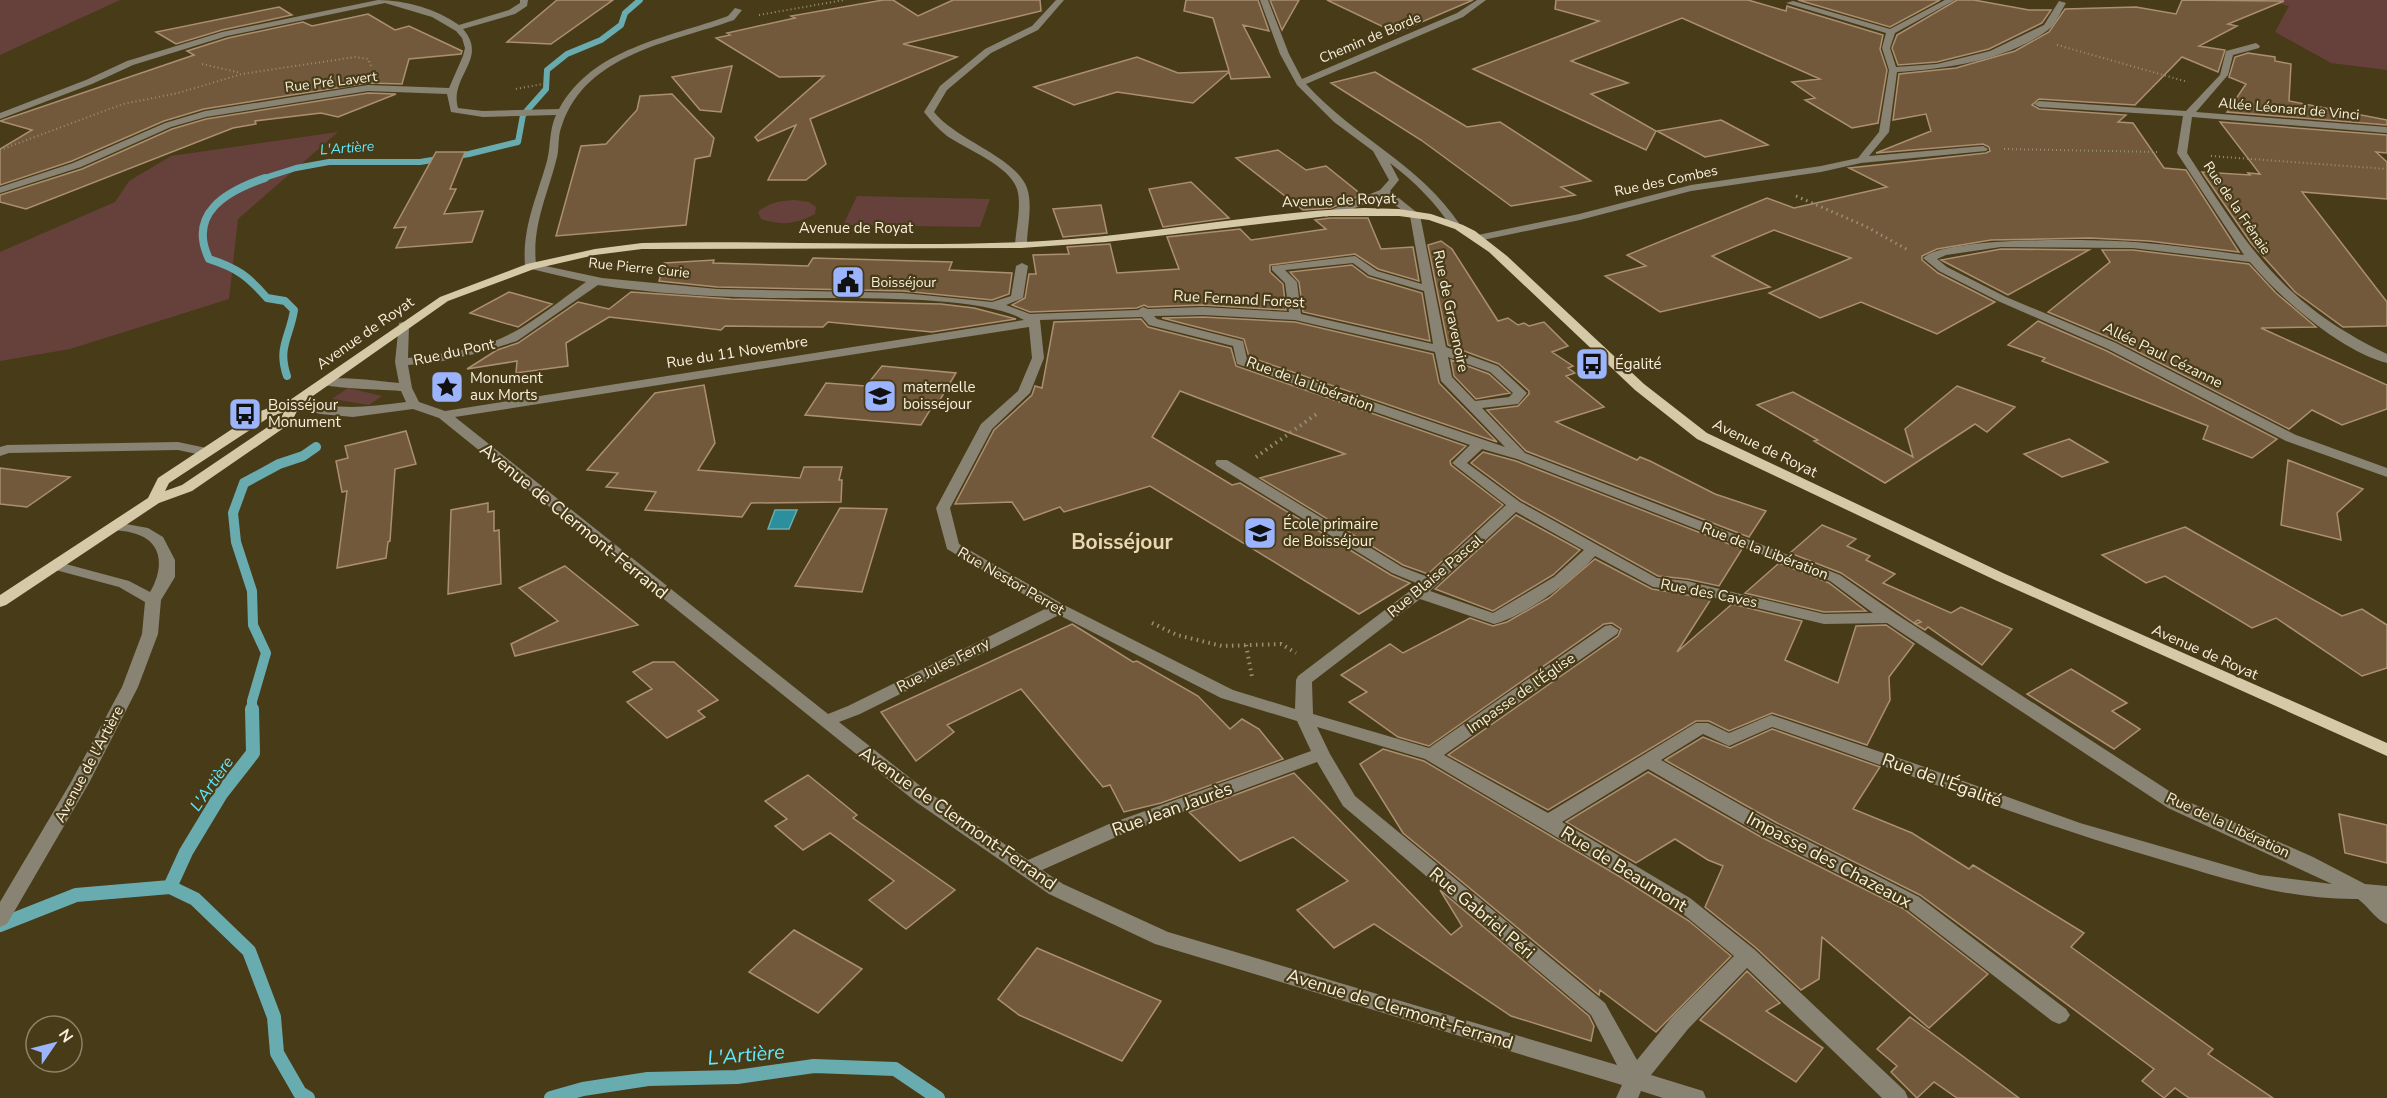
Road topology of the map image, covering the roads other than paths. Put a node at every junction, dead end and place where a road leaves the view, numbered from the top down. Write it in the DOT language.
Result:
graph roads {
  1 [pos="385,0"];
  2 [pos="524,0"];
  3 [pos="1060,0"];
  4 [pos="1264,0"];
  5 [pos="1482,0"];
  6 [pos="1951,0"];
  7 [pos="1790,3"];
  8 [pos="2062,3"];
  9 [pos="734,14"];
  10 [pos="458,28"];
  11 [pos="1891,32"];
  12 [pos="2256,46"];
  13 [pos="1893,70"];
  14 [pos="1300,83"];
  15 [pos="453,91"];
  16 [pos="2039,104"];
  17 [pos="563,112"];
  18 [pos="2188,114"];
  19 [pos="0,116"];
  20 [pos="2387,130"];
  21 [pos="1375,146"];
  22 [pos="1983,149"];
  23 [pos="1861,160"];
  24 [pos="0,190"];
  25 [pos="1384,192"];
  26 [pos="1326,214"];
  27 [pos="1415,215"];
  28 [pos="1456,226"];
  29 [pos="1478,238"];
  30 [pos="1021,245"];
  31 [pos="2253,259"];
  32 [pos="531,266"];
  33 [pos="1022,266"];
  34 [pos="597,280"];
  35 [pos="1428,289"];
  36 [pos="990,306"];
  37 [pos="1143,311"];
  38 [pos="1295,316"];
  39 [pos="1033,319"];
  40 [pos="403,326"];
  41 [pos="1442,350"];
  42 [pos="2387,359"];
  43 [pos="401,362"];
  44 [pos="324,382"];
  45 [pos="406,388"];
  46 [pos="295,403"];
  47 [pos="414,405"];
  48 [pos="1474,405"];
  49 [pos="444,415"];
  50 [pos="1479,444"];
  51 [pos="0,452"];
  52 [pos="206,452"];
  53 [pos="1522,456"];
  54 [pos="1222,463"];
  55 [pos="2387,473"];
  56 [pos="154,500"];
  57 [pos="1515,505"];
  58 [pos="115,526"];
  59 [pos="1593,549"];
  60 [pos="57,566"];
  61 [pos="1424,588"];
  62 [pos="153,600"];
  63 [pos="0,603"];
  64 [pos="1060,609"];
  65 [pos="1890,618"];
  66 [pos="1611,630"];
  67 [pos="1304,717"];
  68 [pos="825,721"];
  69 [pos="2387,750"];
  70 [pos="1321,754"];
  71 [pos="1431,755"];
  72 [pos="1648,762"];
  73 [pos="1548,822"];
  74 [pos="1025,869"];
  75 [pos="2362,891"];
  76 [pos="2387,893"];
  77 [pos="4,912"];
  78 [pos="2387,916"];
  79 [pos="1747,955"];
  80 [pos="2060,1015"];
  81 [pos="1631,1088"];
  82 [pos="1695,1098"];
  83 [pos="1897,1098"];
  1 -- 10 [label="street"];
  1 -- 19 [label="street"];
  2 -- 10 [label="street"];
  3 -- 30 [label="street"];
  4 -- 14 [label="street"];
  5 -- 14 [label="street, Chemin de Borde"];
  6 -- 11 [label="street"];
  7 -- 11 [label="street"];
  8 -- 13 [label="street"];
  9 -- 17 [label="street"];
  10 -- 15 [label="street"];
  11 -- 13 [label="street"];
  12 -- 18 [label="street"];
  13 -- 23 [label="street"];
  14 -- 21 [label="street"];
  15 -- 17 [label="street"];
  15 -- 24 [label="street, Rue Pré Lavert"];
  16 -- 18 [label="street, Allée Léonard de Vinci"];
  17 -- 32 [label="street"];
  18 -- 20 [label="street, Allée Léonard de Vinci"];
  18 -- 31 [label="street, Rue de la Frênaie"];
  21 -- 25 [label="street"];
  21 -- 28 [label="street"];
  22 -- 23 [label="street, Rue des Combes"];
  23 -- 29 [label="street, Rue des Combes"];
  25 -- 26 [label="street"];
  25 -- 27 [label="street"];
  26 -- 27 [label="main road, Avenue de Royat"];
  26 -- 30 [label="main road, Avenue de Royat"];
  27 -- 28 [label="main road, Avenue de Royat"];
  27 -- 35 [label="street, Rue de Gravenoire"];
  28 -- 29 [label="main road, Avenue de Royat"];
  29 -- 69 [label="main road, Avenue de Royat"];
  30 -- 32 [label="main road, Avenue de Royat"];
  31 -- 42 [label="street, Rue de la Frênaie"];
  31 -- 55 [label="street, Allée Paul Cézanne"];
  32 -- 34 [label="street, Rue Pierre Curie"];
  32 -- 40 [label="main road, Avenue de Royat"];
  33 -- 36 [label="street"];
  34 -- 36 [label="street, Rue Pierre Curie"];
  34 -- 43 [label="street, Rue du Pont"];
  35 -- 38 [label="street"];
  35 -- 41 [label="street, Rue de Gravenoire"];
  36 -- 39 [label="street, Rue Pierre Curie"];
  37 -- 38 [label="street, Rue Fernand Forest"];
  37 -- 39 [label="street, Rue Fernand Forest"];
  37 -- 50 [label="street, Rue de la Libération"];
  38 -- 41 [label="street, Rue Fernand Forest"];
  39 -- 49 [label="street, Rue du 11 Novembre"];
  39 -- 64 [label="street, Rue Nestor Perret"];
  40 -- 43 [label="street"];
  40 -- 44 [label="main road, Avenue de Royat"];
  41 -- 48 [label="street, Rue de Gravenoire"];
  41 -- 48 [label="street, Rue Fernand Forest"];
  43 -- 45 [label="street"];
  44 -- 45 [label="street"];
  44 -- 46 [label="main road, Avenue de Royat"];
  45 -- 47 [label="street"];
  46 -- 47 [label="street, Avenue de Clermont-Ferrand"];
  46 -- 52 [label="main road, Avenue de Royat"];
  46 -- 56 [label="main road, Avenue de Royat"];
  47 -- 49 [label="street, Avenue de Clermont-Ferrand"];
  48 -- 53 [label="street, Rue de Gravenoire"];
  49 -- 68 [label="street, Avenue de Clermont-Ferrand"];
  50 -- 53 [label="street, Rue de la Libération"];
  50 -- 57 [label="street"];
  51 -- 52 [label="street"];
  52 -- 56 [label="main road, Avenue de Royat"];
  53 -- 65 [label="street, Rue de la Libération"];
  54 -- 61 [label="street"];
  56 -- 58 [label="main road"];
  57 -- 59 [label="street, Rue des Caves"];
  57 -- 61 [label="street, Rue Blaise Pascal"];
  58 -- 60 [label="main road"];
  58 -- 62 [label="street, Avenue de l'Artière"];
  59 -- 61 [label="street"];
  59 -- 65 [label="street, Rue des Caves"];
  60 -- 62 [label="street"];
  60 -- 63 [label="main road"];
  61 -- 67 [label="street, Rue Blaise Pascal"];
  62 -- 77 [label="street, Avenue de l'Artière"];
  64 -- 67 [label="street, Rue Nestor Perret"];
  64 -- 68 [label="street, Rue Jules Ferry"];
  65 -- 75 [label="street, Rue de la Libération"];
  66 -- 71 [label="street, Impasse de l'Église"];
  67 -- 70 [label="street, Rue Gabriel Péri"];
  67 -- 71 [label="street, Rue de Beaumont"];
  68 -- 74 [label="street, Avenue de Clermont-Ferrand"];
  70 -- 74 [label="street, Rue Jean Jaurès"];
  70 -- 81 [label="street, Rue Gabriel Péri"];
  71 -- 73 [label="street, Rue de Beaumont"];
  72 -- 73 [label="street, Rue de l'Égalité"];
  72 -- 75 [label="street, Rue de l'Égalité"];
  72 -- 80 [label="street, Impasse des Chazeaux"];
  73 -- 79 [label="street, Rue de Beaumont"];
  74 -- 81 [label="street, Avenue de Clermont-Ferrand"];
  75 -- 76 [label="street, Rue de la Libération"];
  75 -- 78 [label="street"];
  79 -- 81 [label="street"];
  79 -- 83 [label="street, Rue de Beaumont"];
  81 -- 82 [label="street, Avenue de Clermont-Ferrand"];
}
